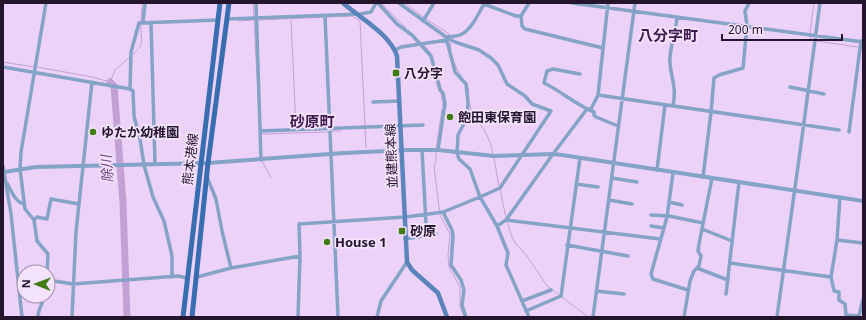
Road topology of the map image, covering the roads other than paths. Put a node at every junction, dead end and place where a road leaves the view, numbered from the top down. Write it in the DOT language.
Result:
graph roads {
  1 [pos="46,3"];
  2 [pos="145,3"];
  3 [pos="220,3"];
  4 [pos="229,3"];
  5 [pos="256,3"];
  6 [pos="343,3"];
  7 [pos="377,3"];
  8 [pos="399,3"];
  9 [pos="434,3"];
  10 [pos="529,3"];
  11 [pos="572,3"];
  12 [pos="635,3"];
  13 [pos="749,3"];
  14 [pos="820,3"];
  15 [pos="608,5"];
  16 [pos="634,11"];
  17 [pos="356,14"];
  18 [pos="325,16"];
  19 [pos="521,16"];
  20 [pos="677,17"];
  21 [pos="256,18"];
  22 [pos="227,19"];
  23 [pos="218,20"];
  24 [pos="423,21"];
  25 [pos="143,22"];
  26 [pos="151,23"];
  27 [pos="747,26"];
  28 [pos="816,36"];
  29 [pos="447,38"];
  30 [pos="862,43"];
  31 [pos="420,44"];
  32 [pos="603,48"];
  33 [pos="395,50"];
  34 [pos="3,67"];
  35 [pos="34,72"];
  36 [pos="580,74"];
  37 [pos="92,82"];
  38 [pos="790,87"];
  39 [pos="130,88"];
  40 [pos="809,91"];
  41 [pos="824,94"];
  42 [pos="598,95"];
  43 [pos="622,99"];
  44 [pos="373,102"];
  45 [pos="400,102"];
  46 [pos="665,105"];
  47 [pos="673,106"];
  48 [pos="587,109"];
  49 [pos="712,112"];
  50 [pos="423,125"];
  51 [pos="805,125"];
  52 [pos="401,126"];
  53 [pos="618,126"];
  54 [pos="331,128"];
  55 [pos="839,130"];
  56 [pos="260,131"];
  57 [pos="849,132"];
  58 [pos="422,150"];
  59 [pos="438,150"];
  60 [pos="402,151"];
  61 [pos="458,153"];
  62 [pos="332,154"];
  63 [pos="552,154"];
  64 [pos="520,156"];
  65 [pos="580,158"];
  66 [pos="261,160"];
  67 [pos="201,163"];
  68 [pos="208,163"];
  69 [pos="614,163"];
  70 [pos="155,164"];
  71 [pos="144,165"];
  72 [pos="3,166"];
  73 [pos="83,167"];
  74 [pos="20,169"];
  75 [pos="657,170"];
  76 [pos="4,172"];
  77 [pos="673,172"];
  78 [pos="207,176"];
  79 [pos="703,177"];
  80 [pos="612,178"];
  81 [pos="712,178"];
  82 [pos="6,180"];
  83 [pos="637,182"];
  84 [pos="739,182"];
  85 [pos="576,184"];
  86 [pos="598,187"];
  87 [pos="795,191"];
  88 [pos="480,197"];
  89 [pos="840,197"];
  90 [pos="609,200"];
  91 [pos="863,201"];
  92 [pos="669,202"];
  93 [pos="24,204"];
  94 [pos="79,204"];
  95 [pos="632,204"];
  96 [pos="682,205"];
  97 [pos="443,212"];
  98 [pos="425,214"];
  99 [pos="651,215"];
  100 [pos="405,217"];
  101 [pos="667,217"];
  102 [pos="34,220"];
  103 [pos="506,220"];
  104 [pos="335,221"];
  105 [pos="703,223"];
  106 [pos="426,224"];
  107 [pos="498,226"];
  108 [pos="651,226"];
  109 [pos="570,228"];
  110 [pos="664,228"];
  111 [pos="702,229"];
  112 [pos="605,232"];
  113 [pos="436,234"];
  114 [pos="405,239"];
  115 [pos="660,239"];
  116 [pos="837,240"];
  117 [pos="732,241"];
  118 [pos="863,243"];
  119 [pos="567,245"];
  120 [pos="602,251"];
  121 [pos="300,256"];
  122 [pos="628,256"];
  123 [pos="407,262"];
  124 [pos="730,263"];
  125 [pos="47,264"];
  126 [pos="231,268"];
  127 [pos="697,268"];
  128 [pos="784,270"];
  129 [pos="172,277"];
  130 [pos="197,277"];
  131 [pos="831,277"];
  132 [pos="187,278"];
  133 [pos="728,280"];
  134 [pos="56,281"];
  135 [pos="73,284"];
  136 [pos="551,290"];
  137 [pos="688,290"];
  138 [pos="596,291"];
  139 [pos="624,294"];
  140 [pos="726,294"];
  141 [pos="863,299"];
  142 [pos="522,301"];
  143 [pos="42,304"];
  144 [pos="526,311"];
  145 [pos="22,317"];
  146 [pos="38,317"];
  147 [pos="72,317"];
  148 [pos="183,317"];
  149 [pos="192,317"];
  150 [pos="298,317"];
  151 [pos="338,317"];
  152 [pos="377,317"];
  153 [pos="447,317"];
  154 [pos="466,317"];
  155 [pos="529,317"];
  156 [pos="593,317"];
  157 [pos="684,317"];
  158 [pos="777,317"];
  1 -- 35 [label="street"];
  2 -- 25 [label="street"];
  3 -- 23 [label="main road, 熊本港線"];
  4 -- 22 [label="main road, 熊本港線"];
  5 -- 21 [label="street"];
  6 -- 17 [label="main road"];
  7 -- 17 [label="street"];
  7 -- 31 [label="street"];
  8 -- 24 [label="street"];
  9 -- 24 [label="street"];
  10 -- 19 [label="street"];
  11 -- 15 [label="street"];
  12 -- 16 [label="street"];
  13 -- 27 [label="street"];
  14 -- 28 [label="street"];
  15 -- 16 [label="street"];
  15 -- 32 [label="street"];
  16 -- 20 [label="street"];
  16 -- 43 [label="street"];
  17 -- 18 [label="street"];
  17 -- 33 [label="main road"];
  18 -- 21 [label="street"];
  18 -- 54 [label="street"];
  19 -- 29 [label="street"];
  19 -- 32 [label="street"];
  20 -- 27 [label="street"];
  20 -- 47 [label="street"];
  21 -- 22 [label="street"];
  21 -- 56 [label="street"];
  22 -- 23 [label="street"];
  22 -- 68 [label="main road, 熊本港線"];
  23 -- 26 [label="street"];
  23 -- 67 [label="main road, 熊本港線"];
  24 -- 29 [label="street"];
  25 -- 26 [label="street"];
  25 -- 39 [label="street"];
  26 -- 70 [label="street"];
  27 -- 28 [label="street"];
  27 -- 49 [label="street"];
  28 -- 30 [label="street"];
  28 -- 40 [label="street"];
  29 -- 31 [label="street"];
  29 -- 61 [label="street"];
  29 -- 64 [label="street"];
  30 -- 57 [label="street"];
  31 -- 33 [label="street"];
  31 -- 59 [label="street"];
  32 -- 42 [label="street"];
  33 -- 45 [label="main road, 並建熊本線"];
  34 -- 35 [label="street"];
  35 -- 37 [label="street"];
  35 -- 74 [label="street"];
  36 -- 48 [label="street"];
  37 -- 39 [label="street"];
  37 -- 73 [label="street"];
  38 -- 40 [label="street"];
  39 -- 71 [label="street"];
  40 -- 41 [label="street"];
  40 -- 51 [label="street"];
  42 -- 43 [label="street"];
  42 -- 48 [label="street"];
  43 -- 46 [label="street"];
  43 -- 53 [label="street"];
  44 -- 45 [label="street"];
  45 -- 52 [label="main road, 並建熊本線"];
  46 -- 47 [label="street"];
  46 -- 75 [label="street"];
  47 -- 49 [label="street"];
  48 -- 53 [label="street"];
  48 -- 63 [label="street"];
  49 -- 51 [label="street"];
  49 -- 79 [label="street"];
  50 -- 52 [label="street"];
  51 -- 55 [label="street"];
  51 -- 87 [label="street"];
  52 -- 54 [label="street"];
  52 -- 60 [label="main road, 並建熊本線"];
  53 -- 69 [label="street"];
  54 -- 56 [label="street"];
  54 -- 62 [label="street"];
  56 -- 66 [label="street"];
  58 -- 59 [label="street"];
  58 -- 60 [label="street"];
  58 -- 98 [label="street"];
  59 -- 61 [label="street"];
  60 -- 62 [label="street"];
  60 -- 100 [label="main road, 並建熊本線"];
  61 -- 64 [label="street"];
  61 -- 88 [label="street"];
  62 -- 66 [label="street"];
  62 -- 104 [label="street"];
  63 -- 64 [label="street"];
  63 -- 65 [label="street"];
  63 -- 103 [label="street"];
  64 -- 88 [label="street"];
  65 -- 69 [label="street"];
  65 -- 85 [label="street"];
  66 -- 68 [label="street"];
  67 -- 68 [label="street"];
  67 -- 70 [label="street"];
  67 -- 132 [label="main road, 熊本港線"];
  68 -- 78 [label="main road, 熊本港線"];
  69 -- 75 [label="street"];
  69 -- 80 [label="street"];
  70 -- 71 [label="street"];
  71 -- 73 [label="street"];
  71 -- 129 [label="street"];
  72 -- 76 [label="street"];
  73 -- 74 [label="street"];
  73 -- 94 [label="street"];
  74 -- 76 [label="street"];
  74 -- 93 [label="street"];
  75 -- 77 [label="street"];
  76 -- 82 [label="street"];
  77 -- 79 [label="street"];
  77 -- 92 [label="street"];
  78 -- 126 [label="street"];
  78 -- 130 [label="main road, 熊本港線"];
  79 -- 81 [label="street"];
  80 -- 83 [label="street"];
  80 -- 90 [label="street"];
  81 -- 84 [label="street"];
  81 -- 105 [label="street"];
  82 -- 93 [label="street"];
  82 -- 145 [label="street"];
  84 -- 87 [label="street"];
  84 -- 117 [label="street"];
  85 -- 86 [label="street"];
  85 -- 109 [label="street"];
  87 -- 89 [label="street"];
  87 -- 128 [label="street"];
  88 -- 97 [label="street"];
  88 -- 107 [label="street"];
  89 -- 91 [label="street"];
  89 -- 116 [label="street"];
  90 -- 95 [label="street"];
  90 -- 112 [label="street"];
  92 -- 96 [label="street"];
  92 -- 101 [label="street"];
  93 -- 102 [label="street"];
  94 -- 102 [label="street"];
  94 -- 135 [label="street"];
  97 -- 98 [label="street"];
  97 -- 154 [label="street"];
  98 -- 100 [label="street"];
  98 -- 106 [label="street"];
  99 -- 101 [label="street"];
  100 -- 104 [label="street"];
  100 -- 114 [label="main road, 並建熊本線"];
  101 -- 105 [label="street"];
  101 -- 110 [label="street"];
  102 -- 125 [label="street"];
  103 -- 107 [label="street"];
  103 -- 109 [label="street"];
  104 -- 121 [label="street"];
  104 -- 151 [label="street"];
  105 -- 111 [label="street"];
  107 -- 142 [label="street"];
  108 -- 110 [label="street"];
  109 -- 112 [label="street"];
  109 -- 119 [label="street"];
  110 -- 115 [label="street"];
  111 -- 117 [label="street"];
  111 -- 127 [label="street"];
  112 -- 115 [label="street"];
  112 -- 120 [label="street"];
  113 -- 114 [label="street"];
  114 -- 123 [label="main road, 並建熊本線"];
  115 -- 137 [label="street"];
  116 -- 118 [label="street"];
  116 -- 131 [label="street"];
  117 -- 124 [label="street"];
  119 -- 120 [label="street"];
  119 -- 144 [label="street"];
  120 -- 122 [label="street"];
  120 -- 138 [label="street"];
  121 -- 126 [label="street"];
  121 -- 150 [label="street"];
  123 -- 152 [label="street"];
  123 -- 153 [label="main road"];
  124 -- 128 [label="street"];
  124 -- 133 [label="street"];
  126 -- 130 [label="street"];
  127 -- 133 [label="street"];
  127 -- 137 [label="street"];
  128 -- 131 [label="street"];
  128 -- 158 [label="street"];
  129 -- 132 [label="street"];
  129 -- 135 [label="street"];
  130 -- 132 [label="street"];
  130 -- 149 [label="main road, 熊本港線"];
  131 -- 141 [label="street"];
  132 -- 148 [label="main road, 熊本港線"];
  133 -- 140 [label="street"];
  134 -- 135 [label="street"];
  135 -- 147 [label="street"];
  136 -- 142 [label="street"];
  137 -- 157 [label="street"];
  138 -- 139 [label="street"];
  138 -- 156 [label="street"];
  142 -- 144 [label="street"];
  143 -- 146 [label="street"];
  144 -- 155 [label="street"];
}
